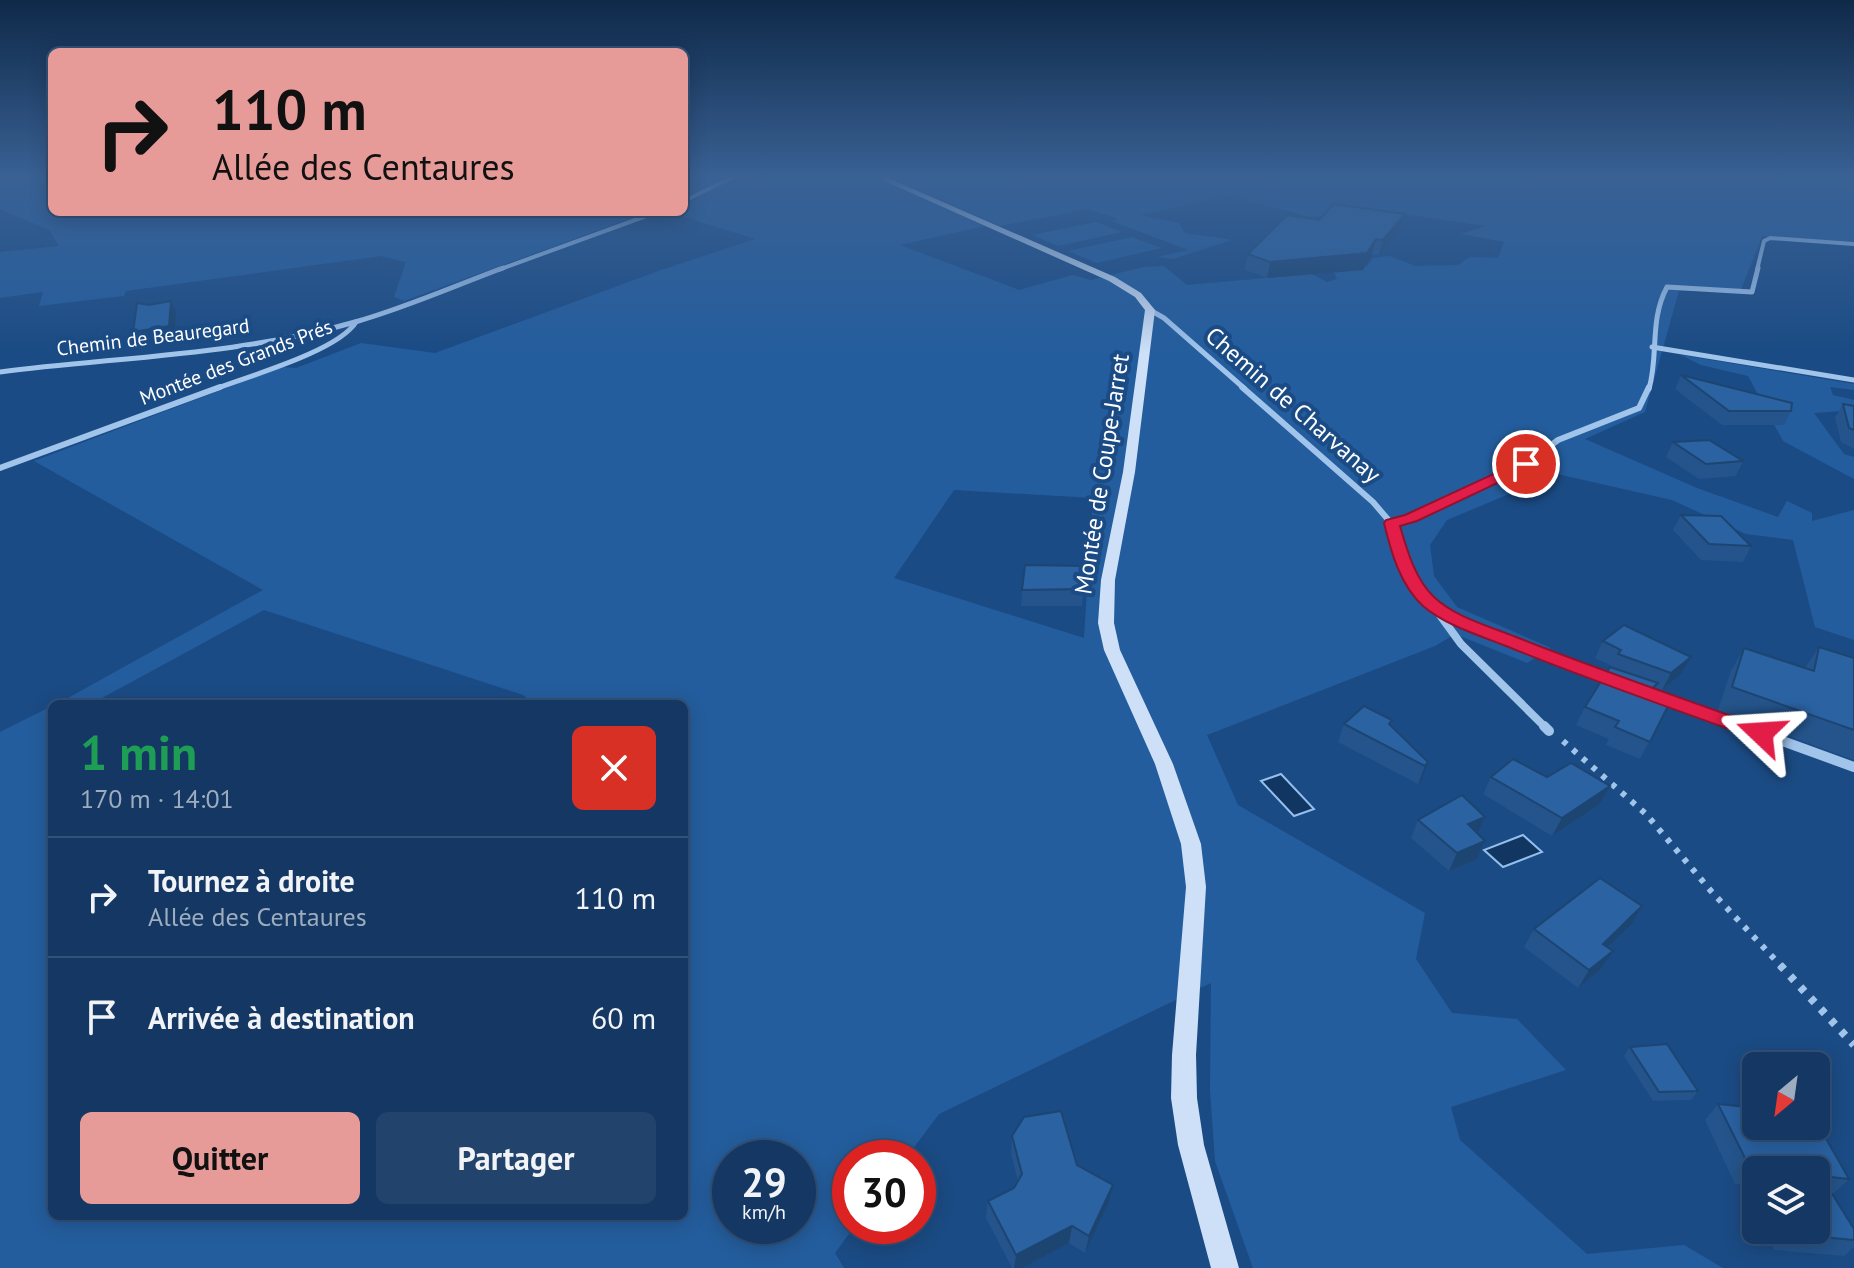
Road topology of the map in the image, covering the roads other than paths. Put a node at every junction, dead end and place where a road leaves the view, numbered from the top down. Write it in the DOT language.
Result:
graph roads {
  1 [pos="596,234"];
  2 [pos="1010,234"];
  3 [pos="1854,244"];
  4 [pos="1150,310"];
  5 [pos="356,322"];
  6 [pos="1652,347"];
  7 [pos="0,372"];
  8 [pos="1854,380"];
  9 [pos="0,468"];
  10 [pos="1391,523"];
  11 [pos="1431,604"];
  12 [pos="1623,684"];
  13 [pos="1637,689"];
  14 [pos="1549,731"];
  15 [pos="1854,767"];
  16 [pos="1225,1268"];
  1 -- 5 [label="street, Montée des Grands Prés"];
  2 -- 4 [label="main road"];
  3 -- 6 [label="street"];
  4 -- 10 [label="street, Chemin de Charvanay"];
  4 -- 16 [label="main road, Montée de Coupe-Jarret"];
  5 -- 7 [label="street, Chemin de Beauregard"];
  5 -- 9 [label="street, Montée des Grands Prés"];
  6 -- 8 [label="street"];
  6 -- 10 [label="street"];
  10 -- 11 [label="street, Chemin de Charvanay"];
  11 -- 12 [label="street, Chemin de Charvanay"];
  11 -- 14 [label="street"];
  13 -- 15 [label="street"];
}
